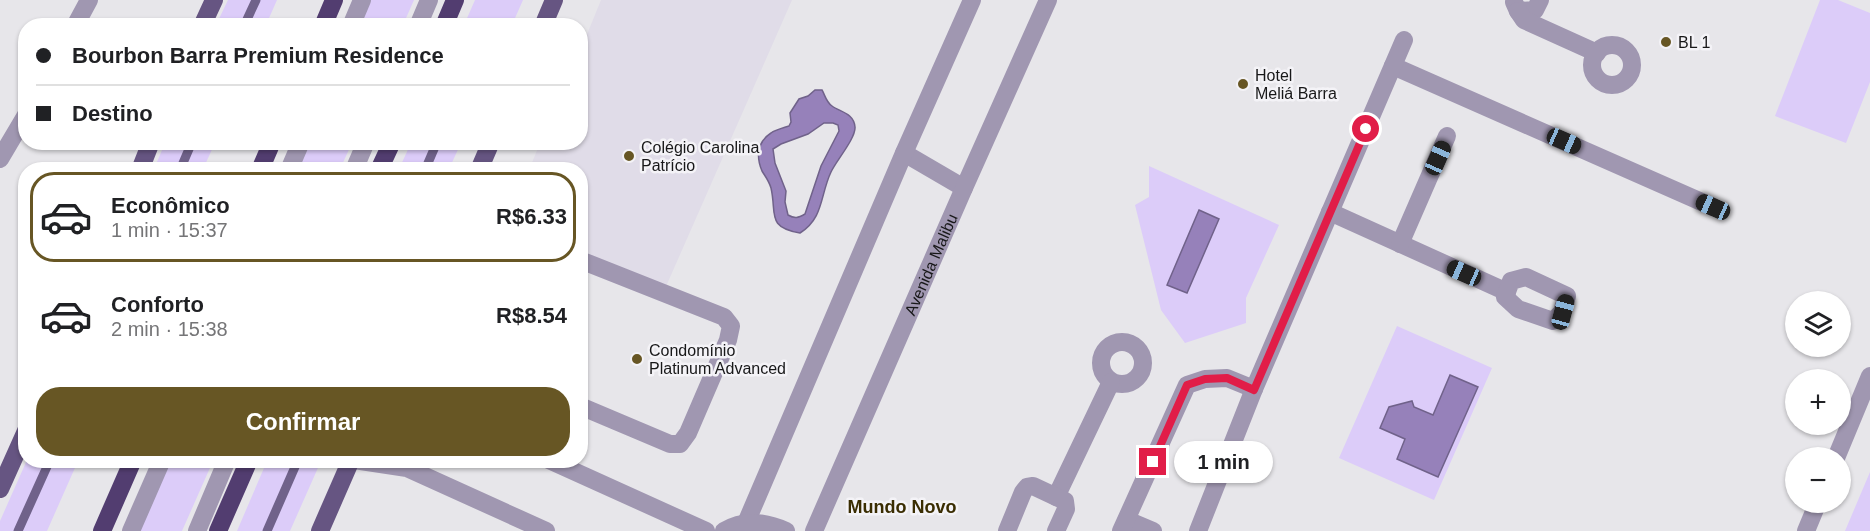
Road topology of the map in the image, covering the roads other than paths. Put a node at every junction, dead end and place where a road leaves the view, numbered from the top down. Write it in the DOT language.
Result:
graph roads {
  1 [pos="89,0"];
  2 [pos="214,0"];
  3 [pos="334,0"];
  4 [pos="362,0"];
  5 [pos="429,0"];
  6 [pos="455,0"];
  7 [pos="554,0"];
  8 [pos="972,0"];
  9 [pos="1048,0"];
  10 [pos="1539,0"];
  11 [pos="1516,6"];
  12 [pos="79,18"];
  13 [pos="206,18"];
  14 [pos="326,18"];
  15 [pos="354,18"];
  16 [pos="421,18"];
  17 [pos="447,18"];
  18 [pos="546,18"];
  19 [pos="1404,40"];
  20 [pos="1597,53"];
  21 [pos="1393,66"];
  22 [pos="18,129"];
  23 [pos="1448,136"];
  24 [pos="904,153"];
  25 [pos="0,159"];
  26 [pos="963,188"];
  27 [pos="1713,207"];
  28 [pos="1330,212"];
  29 [pos="1400,244"];
  30 [pos="588,263"];
  31 [pos="1507,292"];
  32 [pos="1870,376"];
  33 [pos="1111,382"];
  34 [pos="1254,390"];
  35 [pos="588,409"];
  36 [pos="1841,447"];
  37 [pos="18,449"];
  38 [pos="130,468"];
  39 [pos="159,468"];
  40 [pos="225,468"];
  41 [pos="246,468"];
  42 [pos="349,468"];
  43 [pos="406,468"];
  44 [pos="567,468"];
  45 [pos="0,489"];
  46 [pos="1056,497"];
  47 [pos="1813,513"];
  48 [pos="746,523"];
  49 [pos="1124,525"];
  50 [pos="102,531"];
  51 [pos="131,531"];
  52 [pos="197,531"];
  53 [pos="218,531"];
  54 [pos="320,531"];
  55 [pos="546,531"];
  56 [pos="706,531"];
  57 [pos="724,531"];
  58 [pos="786,531"];
  59 [pos="814,531"];
  60 [pos="1007,531"];
  61 [pos="1056,531"];
  62 [pos="1153,531"];
  63 [pos="1198,531"];
  64 [pos="1806,531"];
  1 -- 12 [label="street"];
  2 -- 13 [label="main road"];
  3 -- 14 [label="highway"];
  4 -- 15 [label="street"];
  5 -- 16 [label="street"];
  6 -- 17 [label="highway"];
  7 -- 18 [label="main road"];
  8 -- 24 [label="street"];
  9 -- 26 [label="street, Avenida Malibu"];
  10 -- 11 [label="street"];
  11 -- 20 [label="street"];
  19 -- 21 [label="street"];
  21 -- 27 [label="street"];
  21 -- 28 [label="street"];
  22 -- 25 [label="street"];
  23 -- 29 [label="street"];
  24 -- 26 [label="street"];
  24 -- 48 [label="street"];
  26 -- 59 [label="street, Avenida Malibu"];
  28 -- 29 [label="street"];
  28 -- 34 [label="street"];
  29 -- 31 [label="street"];
  30 -- 35 [label="street"];
  32 -- 36 [label="street"];
  33 -- 46 [label="street"];
  34 -- 49 [label="street"];
  34 -- 63 [label="street"];
  37 -- 45 [label="main road"];
  38 -- 50 [label="highway"];
  39 -- 51 [label="street"];
  40 -- 52 [label="street"];
  41 -- 53 [label="highway"];
  42 -- 54 [label="main road"];
  43 -- 55 [label="street"];
  44 -- 56 [label="street"];
  46 -- 60 [label="street"];
  46 -- 61 [label="street"];
  47 -- 64 [label="street"];
  48 -- 57 [label="street"];
  48 -- 58 [label="street"];
  49 -- 62 [label="street"];
}
